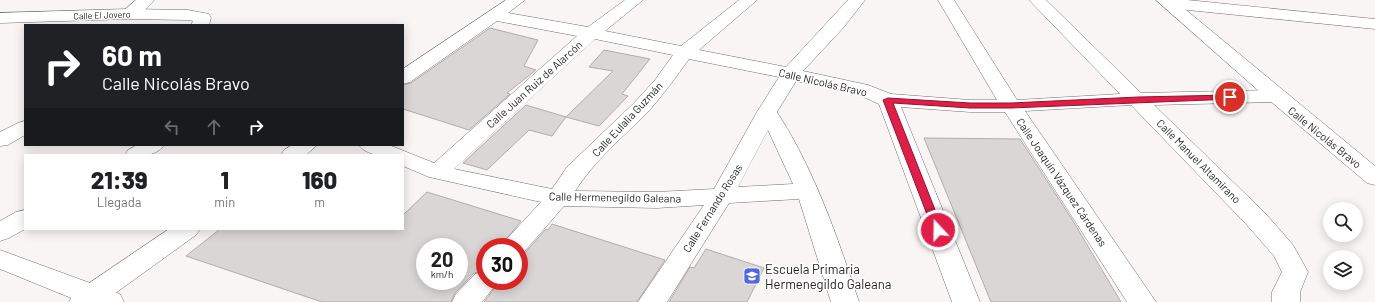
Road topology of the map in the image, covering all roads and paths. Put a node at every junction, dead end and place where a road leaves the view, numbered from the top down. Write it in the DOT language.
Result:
graph roads {
  1 [pos="146,0"];
  2 [pos="517,0"];
  3 [pos="635,0"];
  4 [pos="749,0"];
  5 [pos="857,0"];
  6 [pos="946,0"];
  7 [pos="1037,0"];
  8 [pos="1166,1"];
  9 [pos="128,14"];
  10 [pos="494,16"];
  11 [pos="0,18"];
  12 [pos="202,21"];
  13 [pos="1375,24"];
  14 [pos="591,33"];
  15 [pos="685,52"];
  16 [pos="790,74"];
  17 [pos="404,77"];
  18 [pos="1276,96"];
  19 [pos="1138,99"];
  20 [pos="888,100"];
  21 [pos="1011,106"];
  22 [pos="767,112"];
  23 [pos="24,128"];
  24 [pos="0,140"];
  25 [pos="151,146"];
  26 [pos="305,146"];
  27 [pos="372,146"];
  28 [pos="138,154"];
  29 [pos="293,154"];
  30 [pos="392,154"];
  31 [pos="404,158"];
  32 [pos="437,172"];
  33 [pos="1375,178"];
  34 [pos="808,191"];
  35 [pos="722,196"];
  36 [pos="558,198"];
  37 [pos="24,219"];
  38 [pos="186,230"];
  39 [pos="0,232"];
  40 [pos="522,238"];
  41 [pos="0,259"];
  42 [pos="476,290"];
  43 [pos="96,300"];
  44 [pos="466,302"];
  45 [pos="652,302"];
  46 [pos="845,302"];
  47 [pos="966,302"];
  48 [pos="1142,302"];
  49 [pos="1286,302"];
  1 -- 9 [label="street"];
  2 -- 10 [label="street"];
  3 -- 14 [label="street, Calle Juan Ruiz de Alarcón"];
  4 -- 15 [label="street, Calle Eulalia Guzmán"];
  5 -- 16 [label="street, Calle Fernando Rosas"];
  6 -- 21 [label="street, Calle Joaquín Vázquez Cárdenas"];
  7 -- 19 [label="street, Calle Manuel Altamirano"];
  8 -- 13 [label="street"];
  8 -- 18 [label="street, Calle Nicolás Bravo"];
  9 -- 11 [label="street, Calle El Jovero"];
  9 -- 12 [label="street, Calle El Jovero"];
  10 -- 14 [label="street, Calle Nicolás Bravo"];
  10 -- 17 [label="street"];
  14 -- 15 [label="street, Calle Nicolás Bravo"];
  14 -- 32 [label="street, Calle Juan Ruiz de Alarcón"];
  15 -- 16 [label="street, Calle Nicolás Bravo"];
  15 -- 36 [label="street, Calle Eulalia Guzmán"];
  16 -- 20 [label="street, Calle Nicolás Bravo"];
  16 -- 22 [label="street, Calle Fernando Rosas"];
  18 -- 19 [label="street, Calle Nicolás Bravo"];
  18 -- 33 [label="street, Calle Nicolás Bravo"];
  19 -- 21 [label="street, Calle Nicolás Bravo"];
  19 -- 49 [label="street, Calle Manuel Altamirano"];
  20 -- 21 [label="street, Calle Nicolás Bravo"];
  20 -- 47 [label="street"];
  21 -- 48 [label="street, Calle Joaquín Vázquez Cárdenas"];
  22 -- 34 [label="street"];
  22 -- 35 [label="street, Calle Fernando Rosas"];
  23 -- 24 [label="street"];
  25 -- 28 [label="street"];
  26 -- 29 [label="street"];
  27 -- 30 [label="street"];
  31 -- 32 [label="street, Calle Hermenegildo Galeana"];
  32 -- 36 [label="street, Calle Hermenegildo Galeana"];
  34 -- 35 [label="street, Calle Hermenegildo Galeana"];
  34 -- 46 [label="street"];
  35 -- 36 [label="street, Calle Hermenegildo Galeana"];
  35 -- 45 [label="street, Calle Fernando Rosas"];
  36 -- 40 [label="street, Calle Eulalia Guzmán"];
  37 -- 39 [label="street"];
  38 -- 43 [label="street"];
  41 -- 43 [label="street"];
  42 -- 44 [label="street"];
}
